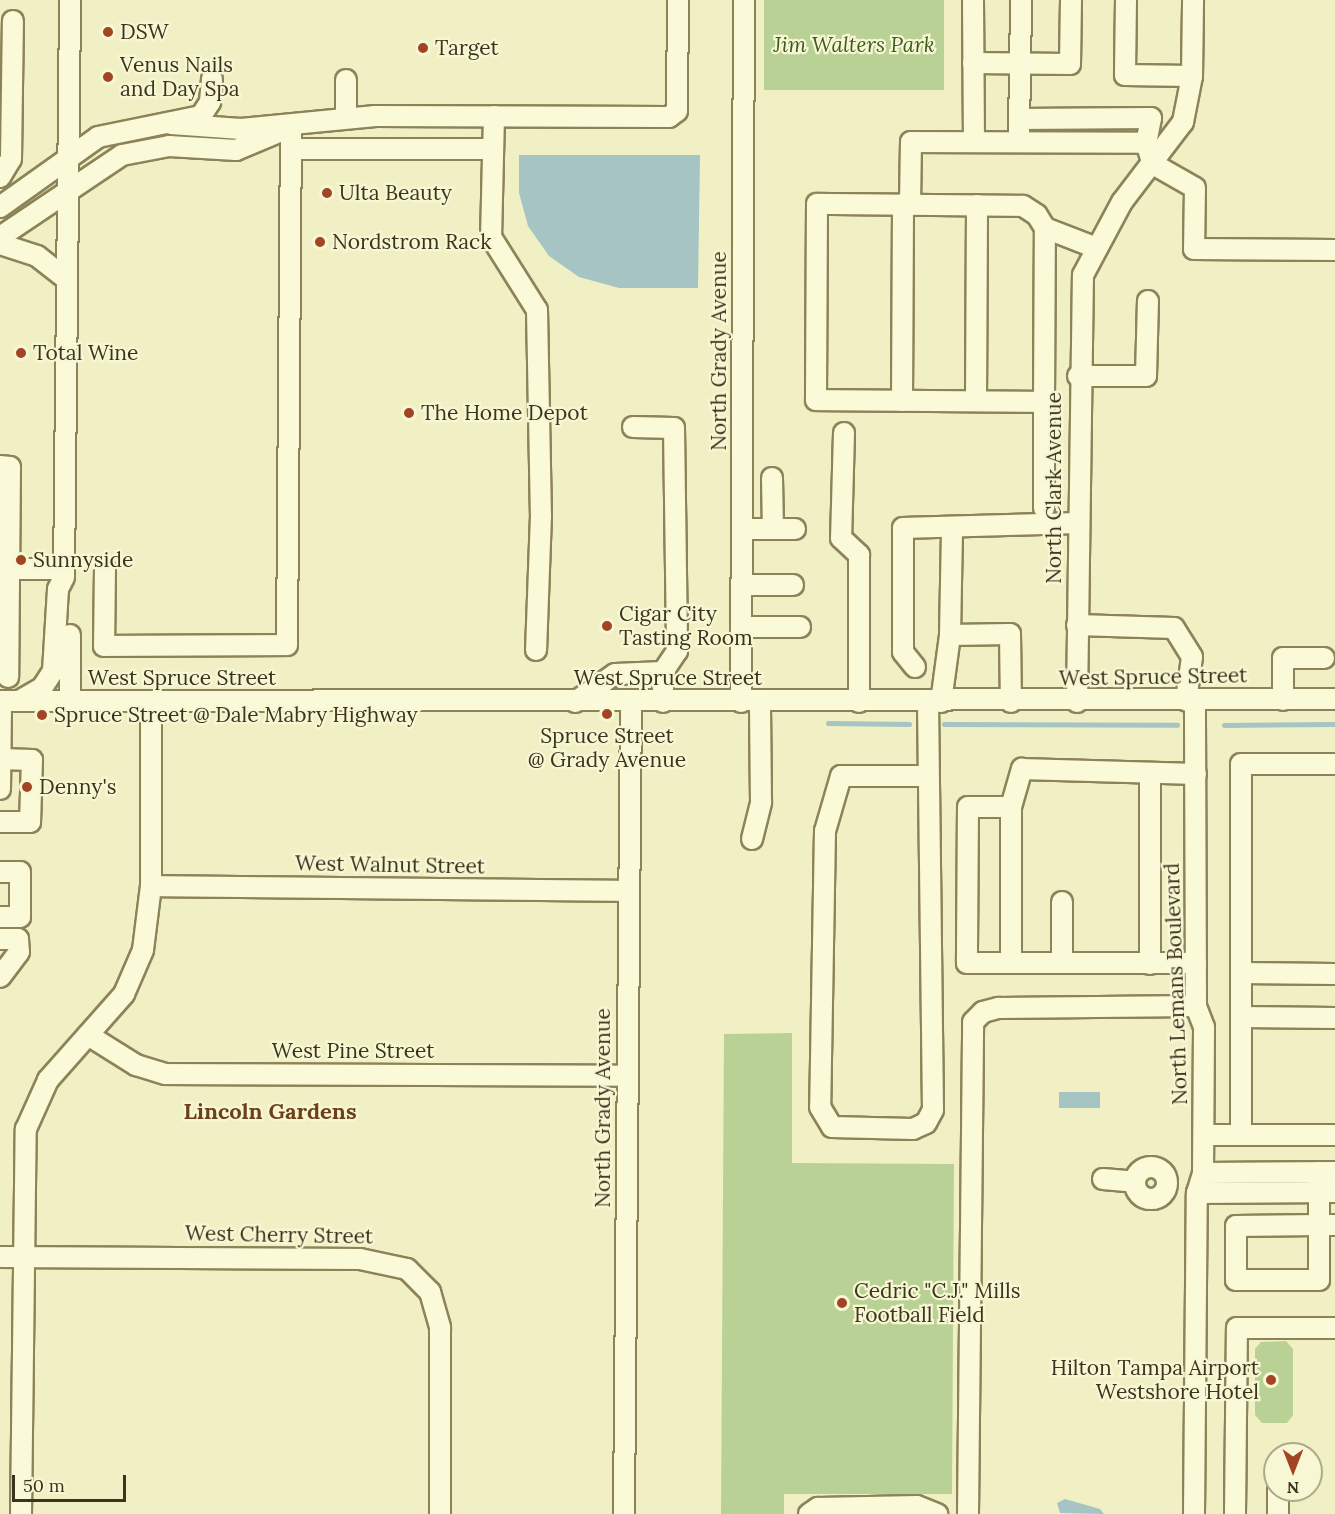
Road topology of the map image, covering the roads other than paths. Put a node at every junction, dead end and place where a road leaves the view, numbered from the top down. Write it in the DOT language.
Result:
graph roads {
  1 [pos="70,0"];
  2 [pos="678,0"];
  3 [pos="744,0"];
  4 [pos="973,0"];
  5 [pos="1020,0"];
  6 [pos="1071,0"];
  7 [pos="1126,0"];
  8 [pos="1192,0"];
  9 [pos="13,21"];
  10 [pos="974,63"];
  11 [pos="1020,63"];
  12 [pos="1192,76"];
  13 [pos="346,80"];
  14 [pos="494,116"];
  15 [pos="346,118"];
  16 [pos="1019,119"];
  17 [pos="171,124"];
  18 [pos="291,127"];
  19 [pos="220,128"];
  20 [pos="974,141"];
  21 [pos="1019,141"];
  22 [pos="1146,143"];
  23 [pos="194,147"];
  24 [pos="291,149"];
  25 [pos="494,149"];
  26 [pos="68,154"];
  27 [pos="1153,164"];
  28 [pos="0,177"];
  29 [pos="67,192"];
  30 [pos="906,205"];
  31 [pos="977,205"];
  32 [pos="0,207"];
  33 [pos="1045,228"];
  34 [pos="0,237"];
  35 [pos="0,243"];
  36 [pos="1094,247"];
  37 [pos="1335,250"];
  38 [pos="66,279"];
  39 [pos="1148,301"];
  40 [pos="1078,376"];
  41 [pos="902,401"];
  42 [pos="976,401"];
  43 [pos="1044,410"];
  44 [pos="1078,419"];
  45 [pos="633,427"];
  46 [pos="844,433"];
  47 [pos="0,466"];
  48 [pos="772,478"];
  49 [pos="1044,508"];
  50 [pos="1077,523"];
  51 [pos="951,527"];
  52 [pos="742,530"];
  53 [pos="773,530"];
  54 [pos="795,530"];
  55 [pos="9,569"];
  56 [pos="105,569"];
  57 [pos="64,573"];
  58 [pos="742,585"];
  59 [pos="793,585"];
  60 [pos="1077,625"];
  61 [pos="741,627"];
  62 [pos="800,627"];
  63 [pos="950,635"];
  64 [pos="536,650"];
  65 [pos="1324,658"];
  66 [pos="915,667"];
  67 [pos="663,672"];
  68 [pos="8,676"];
  69 [pos="1335,699"];
  70 [pos="1283,700"];
  71 [pos="7,701"];
  72 [pos="1191,701"];
  73 [pos="70,702"];
  74 [pos="151,702"];
  75 [pos="575,702"];
  76 [pos="663,702"];
  77 [pos="751,702"];
  78 [pos="859,702"];
  79 [pos="934,702"];
  80 [pos="1011,702"];
  81 [pos="1077,702"];
  82 [pos="631,703"];
  83 [pos="0,759"];
  84 [pos="1335,764"];
  85 [pos="1150,773"];
  86 [pos="1196,774"];
  87 [pos="926,776"];
  88 [pos="0,789"];
  89 [pos="1011,807"];
  90 [pos="0,822"];
  91 [pos="752,838"];
  92 [pos="0,872"];
  93 [pos="151,886"];
  94 [pos="629,891"];
  95 [pos="1062,902"];
  96 [pos="0,917"];
  97 [pos="9,939"];
  98 [pos="1011,963"];
  99 [pos="1062,963"];
  100 [pos="1196,963"];
  101 [pos="1150,964"];
  102 [pos="1241,973"];
  103 [pos="1335,974"];
  104 [pos="0,976"];
  105 [pos="1196,1006"];
  106 [pos="1241,1017"];
  107 [pos="1335,1018"];
  108 [pos="88,1035"];
  109 [pos="628,1076"];
  110 [pos="1204,1135"];
  111 [pos="1241,1135"];
  112 [pos="1335,1135"];
  113 [pos="1327,1172"];
  114 [pos="1102,1179"];
  115 [pos="1200,1183"];
  116 [pos="1327,1192"];
  117 [pos="1327,1224"];
  118 [pos="0,1257"];
  119 [pos="22,1257"];
  120 [pos="1335,1328"];
  121 [pos="21,1514"];
  122 [pos="440,1514"];
  123 [pos="624,1514"];
  124 [pos="809,1514"];
  125 [pos="937,1514"];
  126 [pos="968,1514"];
  127 [pos="1194,1514"];
  128 [pos="1235,1514"];
  1 -- 26 [label="street"];
  2 -- 14 [label="street"];
  3 -- 52 [label="street, North Grady Avenue"];
  4 -- 10 [label="street"];
  5 -- 11 [label="street"];
  6 -- 11 [label="street"];
  7 -- 12 [label="street"];
  8 -- 12 [label="street, North Clark Avenue"];
  9 -- 28 [label="street"];
  10 -- 11 [label="street"];
  10 -- 20 [label="street"];
  11 -- 16 [label="street"];
  12 -- 27 [label="street, North Clark Avenue"];
  13 -- 15 [label="street"];
  14 -- 15 [label="street"];
  14 -- 25 [label="street"];
  15 -- 18 [label="street"];
  16 -- 21 [label="street"];
  16 -- 22 [label="street"];
  17 -- 19 [label="street"];
  17 -- 19 [label="street"];
  17 -- 26 [label="street"];
  18 -- 19 [label="street"];
  18 -- 23 [label="street"];
  18 -- 24 [label="street"];
  19 -- 23 [label="street"];
  20 -- 21 [label="street"];
  20 -- 30 [label="street"];
  21 -- 22 [label="street"];
  22 -- 27 [label="street"];
  23 -- 29 [label="street"];
  24 -- 25 [label="street"];
  24 -- 56 [label="street"];
  25 -- 64 [label="street"];
  26 -- 29 [label="street"];
  26 -- 32 [label="street"];
  27 -- 36 [label="street, North Clark Avenue"];
  27 -- 37 [label="street"];
  29 -- 34 [label="street"];
  29 -- 38 [label="street"];
  30 -- 31 [label="street"];
  30 -- 41 [label="street"];
  30 -- 41 [label="street"];
  31 -- 33 [label="street"];
  31 -- 42 [label="street"];
  33 -- 36 [label="street"];
  33 -- 43 [label="street"];
  35 -- 38 [label="street"];
  36 -- 40 [label="street, North Clark Avenue"];
  38 -- 57 [label="street"];
  39 -- 40 [label="street"];
  40 -- 44 [label="street, North Clark Avenue"];
  41 -- 42 [label="street"];
  42 -- 43 [label="street"];
  43 -- 44 [label="street"];
  43 -- 49 [label="street"];
  44 -- 50 [label="street, North Clark Avenue"];
  45 -- 67 [label="street"];
  46 -- 78 [label="street"];
  47 -- 55 [label="street"];
  48 -- 53 [label="street"];
  50 -- 51 [label="street"];
  50 -- 60 [label="street, North Clark Avenue"];
  51 -- 63 [label="street"];
  51 -- 66 [label="street"];
  52 -- 53 [label="street"];
  52 -- 58 [label="street, North Grady Avenue"];
  53 -- 54 [label="street"];
  55 -- 57 [label="street"];
  55 -- 68 [label="street"];
  57 -- 71 [label="street"];
  57 -- 73 [label="street"];
  58 -- 59 [label="street"];
  58 -- 61 [label="street, North Grady Avenue"];
  60 -- 72 [label="street, North Lemans Boulevard"];
  60 -- 81 [label="street, North Clark Avenue"];
  61 -- 62 [label="street"];
  61 -- 77 [label="street, North Grady Avenue"];
  63 -- 79 [label="street"];
  63 -- 80 [label="street"];
  65 -- 70 [label="street"];
  67 -- 75 [label="street"];
  67 -- 76 [label="street"];
  69 -- 70 [label="street, West Spruce Street"];
  70 -- 72 [label="street, West Spruce Street"];
  71 -- 73 [label="street, West Spruce Street"];
  71 -- 83 [label="street"];
  72 -- 81 [label="street, West Spruce Street"];
  72 -- 86 [label="street, North Lemans Boulevard"];
  73 -- 74 [label="street, West Spruce Street"];
  74 -- 75 [label="street, West Spruce Street"];
  74 -- 93 [label="street"];
  75 -- 82 [label="street, West Spruce Street"];
  76 -- 77 [label="street, West Spruce Street"];
  76 -- 82 [label="street, West Spruce Street"];
  77 -- 78 [label="street, West Spruce Street"];
  77 -- 91 [label="street, North Grady Avenue"];
  78 -- 79 [label="street, West Spruce Street"];
  79 -- 80 [label="street, West Spruce Street"];
  79 -- 87 [label="street"];
  80 -- 81 [label="street, West Spruce Street"];
  82 -- 94 [label="street, North Grady Avenue"];
  83 -- 88 [label="street"];
  83 -- 90 [label="street"];
  84 -- 102 [label="street"];
  85 -- 86 [label="street"];
  85 -- 89 [label="street"];
  85 -- 101 [label="street"];
  86 -- 100 [label="street, North Lemans Boulevard"];
  87 -- 87 [label="street"];
  89 -- 98 [label="street"];
  89 -- 98 [label="street"];
  92 -- 96 [label="street"];
  93 -- 94 [label="street, West Walnut Street"];
  93 -- 108 [label="street"];
  94 -- 109 [label="street, North Grady Avenue"];
  95 -- 99 [label="street"];
  97 -- 104 [label="street"];
  98 -- 99 [label="street"];
  99 -- 101 [label="street"];
  100 -- 101 [label="street"];
  100 -- 105 [label="street, North Lemans Boulevard"];
  102 -- 103 [label="street"];
  102 -- 106 [label="street"];
  105 -- 110 [label="street, North Lemans Boulevard"];
  105 -- 126 [label="street"];
  106 -- 107 [label="street"];
  106 -- 111 [label="street"];
  108 -- 109 [label="street, West Pine Street"];
  108 -- 119 [label="street"];
  109 -- 123 [label="street, North Grady Avenue"];
  110 -- 111 [label="street"];
  110 -- 115 [label="street, North Lemans Boulevard"];
  111 -- 112 [label="street"];
  113 -- 115 [label="street"];
  113 -- 116 [label="street"];
  114 -- 115 [label="street"];
  115 -- 116 [label="street"];
  115 -- 127 [label="street, North Lemans Boulevard"];
  116 -- 117 [label="street"];
  117 -- 117 [label="street"];
  118 -- 119 [label="street, West Cherry Street"];
  119 -- 121 [label="street"];
  119 -- 122 [label="street, West Cherry Street"];
  120 -- 128 [label="street"];
  124 -- 125 [label="street"];
}
